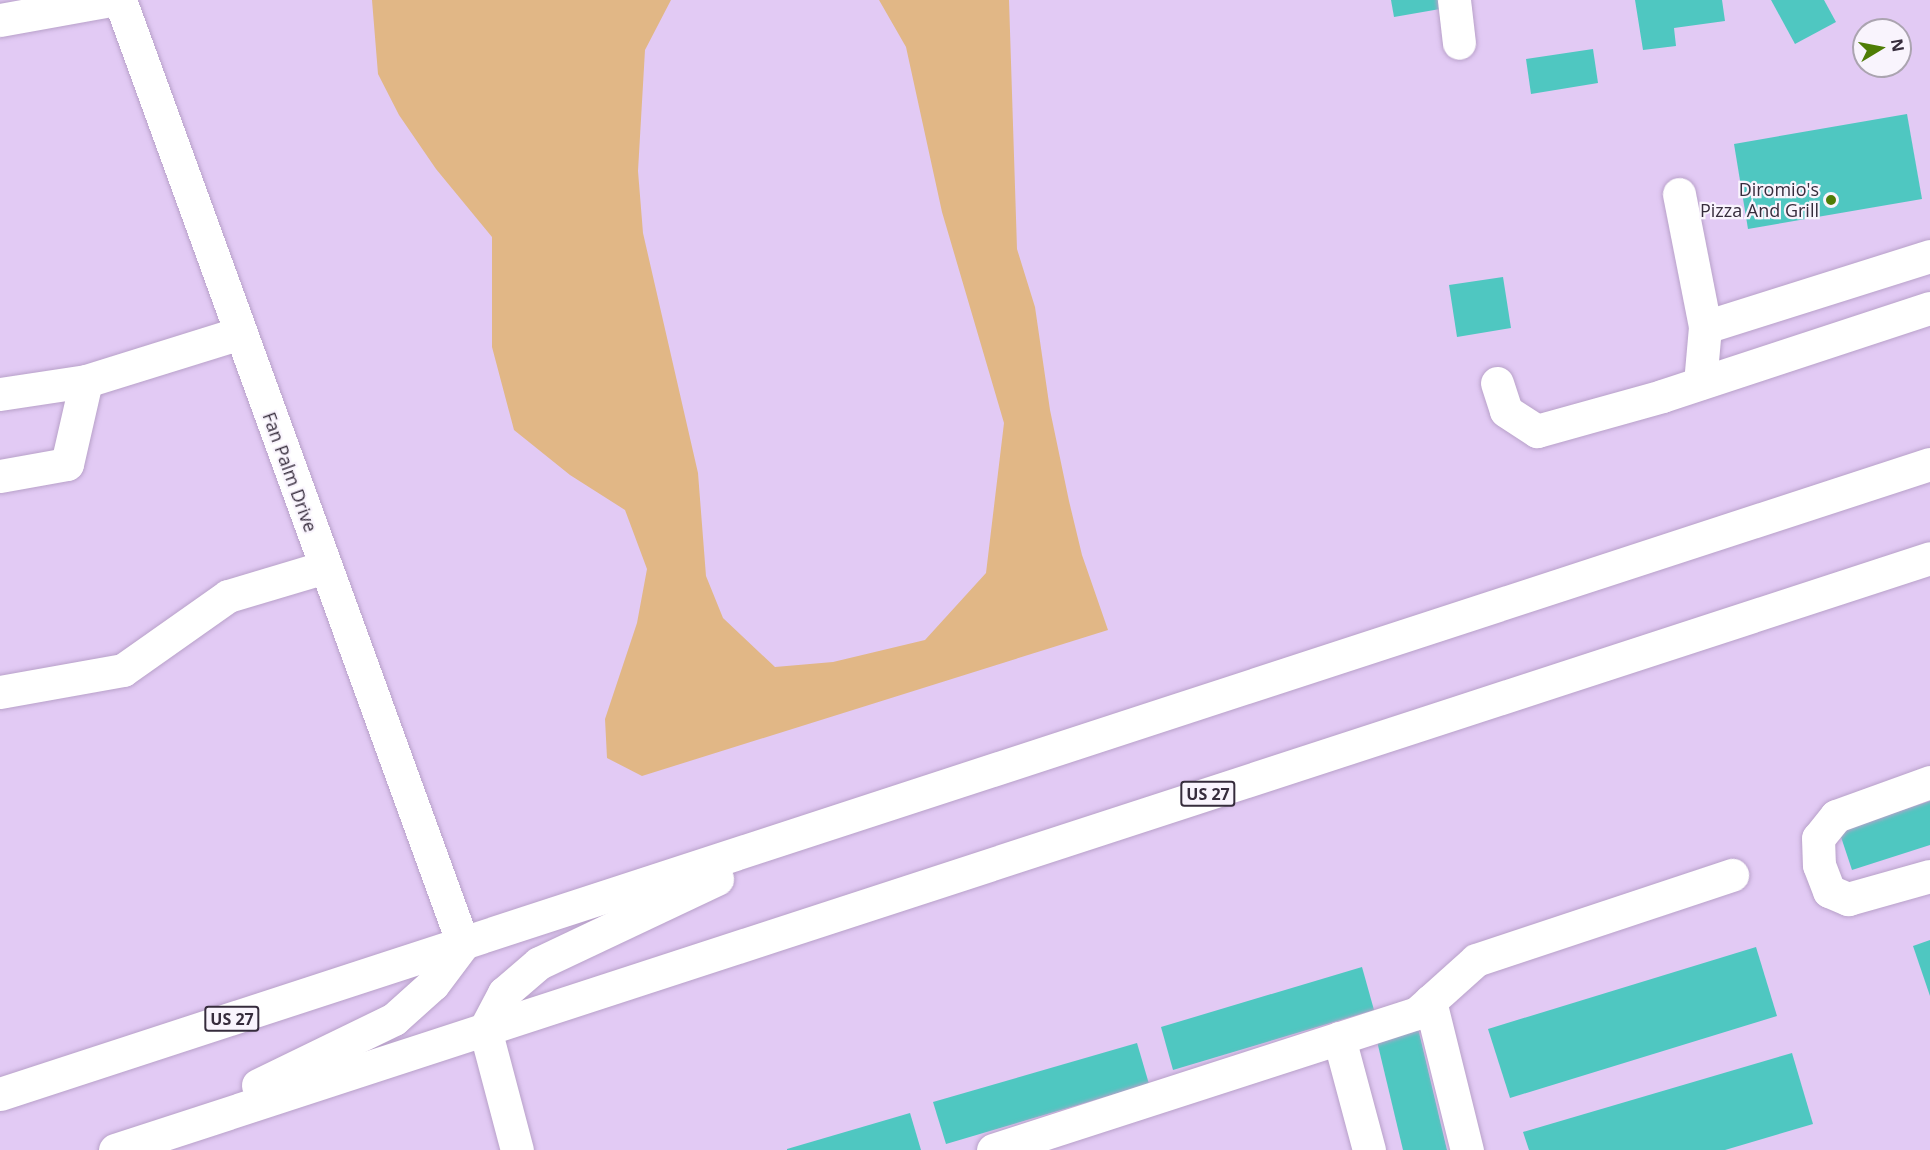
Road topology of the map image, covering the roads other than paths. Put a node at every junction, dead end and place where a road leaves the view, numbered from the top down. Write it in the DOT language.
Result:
graph roads {
  1 [pos="111,0"];
  2 [pos="120,0"];
  3 [pos="1454,0"];
  4 [pos="0,20"];
  5 [pos="1459,43"];
  6 [pos="1679,194"];
  7 [pos="1930,256"];
  8 [pos="1930,308"];
  9 [pos="1705,327"];
  10 [pos="240,333"];
  11 [pos="86,381"];
  12 [pos="1497,383"];
  13 [pos="1700,383"];
  14 [pos="0,394"];
  15 [pos="1930,464"];
  16 [pos="0,476"];
  17 [pos="1930,558"];
  18 [pos="325,567"];
  19 [pos="0,692"];
  20 [pos="1930,782"];
  21 [pos="843,820"];
  22 [pos="1732,875"];
  23 [pos="1930,876"];
  24 [pos="463,944"];
  25 [pos="1430,1001"];
  26 [pos="485,1029"];
  27 [pos="1339,1038"];
  28 [pos="0,1094"];
  29 [pos="129,1145"];
  30 [pos="517,1150"];
  31 [pos="993,1150"];
  32 [pos="1369,1150"];
  33 [pos="1467,1150"];
  1 -- 4 [label="main road"];
  2 -- 10 [label="main road, Fan Palm Drive"];
  3 -- 5 [label="main road"];
  6 -- 9 [label="main road"];
  7 -- 9 [label="main road"];
  8 -- 13 [label="main road"];
  9 -- 13 [label="main road"];
  10 -- 11 [label="main road"];
  10 -- 18 [label="main road, Fan Palm Drive"];
  11 -- 14 [label="main road"];
  11 -- 16 [label="main road"];
  12 -- 13 [label="main road"];
  15 -- 21 [label="main road, US 27"];
  17 -- 26 [label="main road, US 27"];
  18 -- 19 [label="main road"];
  18 -- 24 [label="main road, Fan Palm Drive"];
  20 -- 23 [label="main road"];
  21 -- 24 [label="main road, US 27"];
  21 -- 26 [label="main road"];
  22 -- 25 [label="main road"];
  24 -- 28 [label="main road, US 27"];
  24 -- 29 [label="main road"];
  25 -- 27 [label="main road"];
  25 -- 33 [label="main road"];
  26 -- 29 [label="main road, US 27"];
  26 -- 30 [label="main road"];
  27 -- 31 [label="main road"];
  27 -- 32 [label="main road"];
}
